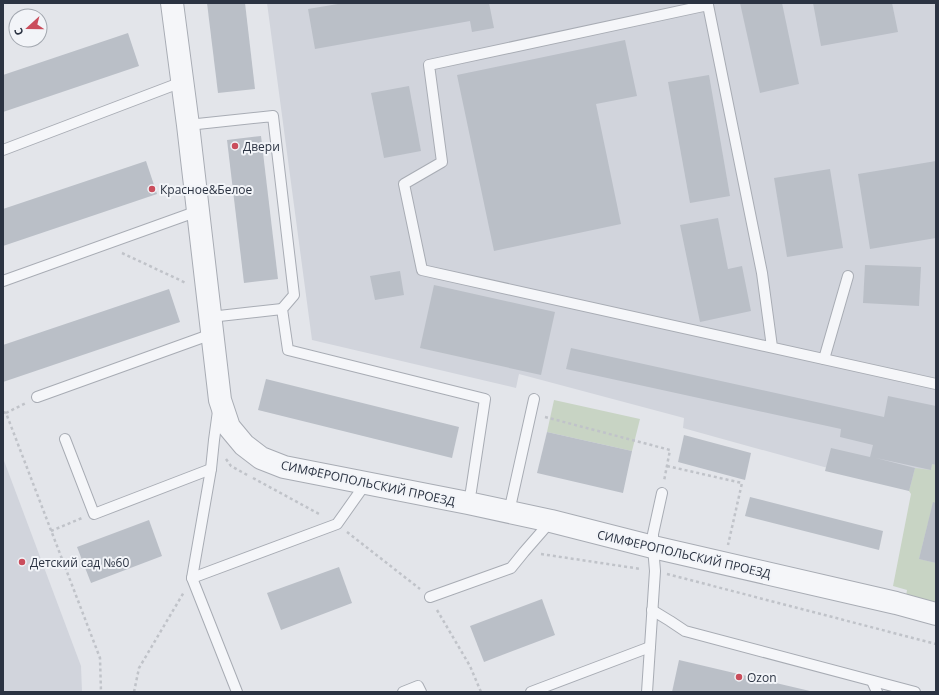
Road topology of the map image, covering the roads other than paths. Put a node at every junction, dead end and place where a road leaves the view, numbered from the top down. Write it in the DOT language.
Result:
graph roads {
  1 [pos="172,3"];
  2 [pos="182,82"];
  3 [pos="188,125"];
  4 [pos="3,150"];
  5 [pos="198,211"];
  6 [pos="848,276"];
  7 [pos="3,281"];
  8 [pos="282,309"];
  9 [pos="211,325"];
  10 [pos="772,347"];
  11 [pos="824,359"];
  12 [pos="936,384"];
  13 [pos="37,397"];
  14 [pos="534,399"];
  15 [pos="220,400"];
  16 [pos="65,439"];
  17 [pos="211,469"];
  18 [pos="366,483"];
  19 [pos="662,493"];
  20 [pos="468,503"];
  21 [pos="509,512"];
  22 [pos="551,521"];
  23 [pos="653,547"];
  24 [pos="192,578"];
  25 [pos="430,597"];
  26 [pos="652,610"];
  27 [pos="936,614"];
  28 [pos="650,646"];
  29 [pos="872,680"];
  30 [pos="236,692"];
  31 [pos="403,692"];
  32 [pos="421,692"];
  33 [pos="531,692"];
  34 [pos="647,692"];
  35 [pos="877,692"];
  36 [pos="915,692"];
  1 -- 2 [label="street, СИМФЕРОПОЛЬСКИЙ ПРОЕЗД"];
  2 -- 3 [label="street, СИМФЕРОПОЛЬСКИЙ ПРОЕЗД"];
  2 -- 4 [label="lane"];
  3 -- 5 [label="street, СИМФЕРОПОЛЬСКИЙ ПРОЕЗД"];
  3 -- 8 [label="lane"];
  5 -- 7 [label="lane"];
  5 -- 9 [label="street, СИМФЕРОПОЛЬСКИЙ ПРОЕЗД"];
  6 -- 11 [label="lane"];
  8 -- 9 [label="lane"];
  8 -- 20 [label="lane"];
  9 -- 13 [label="lane"];
  9 -- 15 [label="street, СИМФЕРОПОЛЬСКИЙ ПРОЕЗД"];
  10 -- 10 [label="lane"];
  10 -- 11 [label="lane"];
  11 -- 12 [label="lane"];
  14 -- 21 [label="lane"];
  15 -- 17 [label="lane"];
  15 -- 18 [label="street, СИМФЕРОПОЛЬСКИЙ ПРОЕЗД"];
  16 -- 17 [label="lane"];
  17 -- 24 [label="lane"];
  18 -- 20 [label="street, СИМФЕРОПОЛЬСКИЙ ПРОЕЗД"];
  18 -- 24 [label="lane"];
  19 -- 23 [label="lane"];
  20 -- 21 [label="street, СИМФЕРОПОЛЬСКИЙ ПРОЕЗД"];
  21 -- 22 [label="street, СИМФЕРОПОЛЬСКИЙ ПРОЕЗД"];
  22 -- 23 [label="street, СИМФЕРОПОЛЬСКИЙ ПРОЕЗД"];
  22 -- 25 [label="lane"];
  23 -- 26 [label="lane"];
  23 -- 27 [label="street, СИМФЕРОПОЛЬСКИЙ ПРОЕЗД"];
  24 -- 30 [label="lane"];
  26 -- 28 [label="lane"];
  26 -- 29 [label="lane"];
  28 -- 33 [label="lane"];
  28 -- 34 [label="lane"];
  29 -- 35 [label="lane"];
  29 -- 36 [label="lane"];
  31 -- 32 [label="lane"];
}
